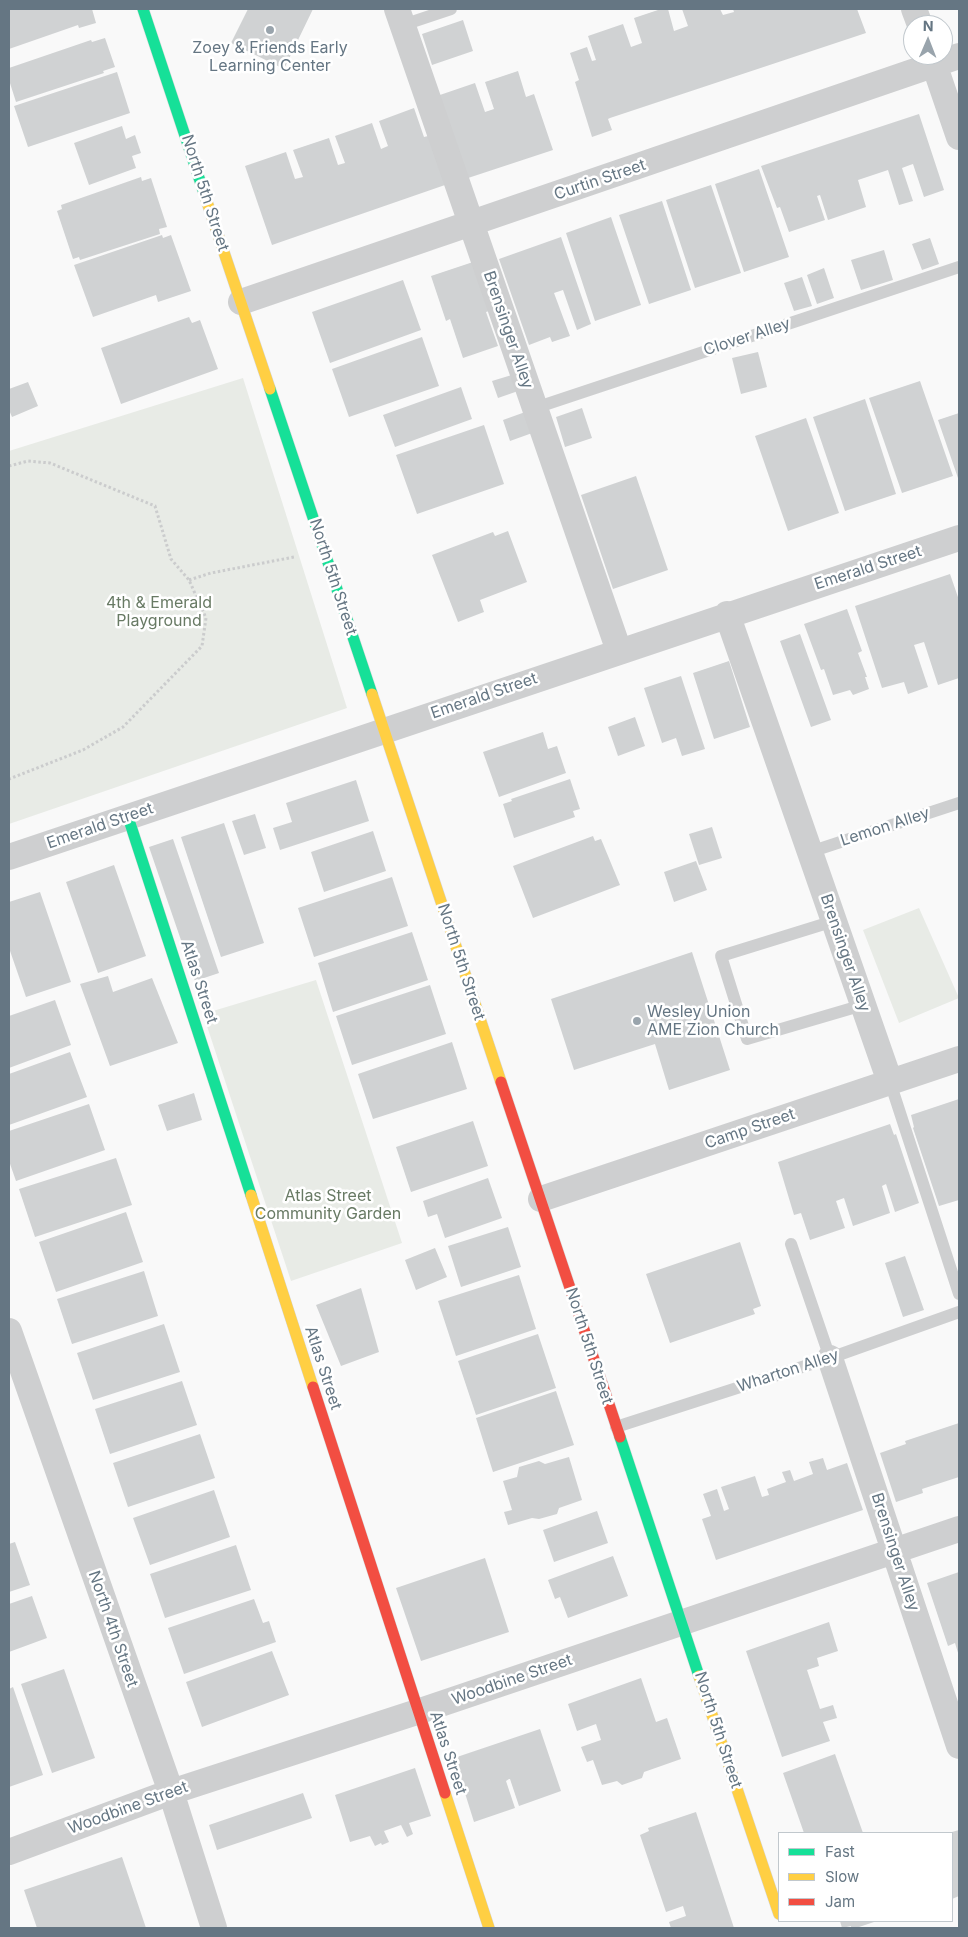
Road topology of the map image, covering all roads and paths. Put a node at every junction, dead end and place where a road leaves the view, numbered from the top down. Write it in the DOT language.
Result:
graph roads {
  1 [pos="143,9"];
  2 [pos="451,9"];
  3 [pos="400,17"];
  4 [pos="918,65"];
  5 [pos="934,65"];
  6 [pos="959,137"];
  7 [pos="472,224"];
  8 [pos="959,267"];
  9 [pos="241,302"];
  10 [pos="535,408"];
  11 [pos="9,466"];
  12 [pos="959,538"];
  13 [pos="324,551"];
  14 [pos="189,580"];
  15 [pos="727,614"];
  16 [pos="619,651"];
  17 [pos="384,730"];
  18 [pos="9,780"];
  19 [pos="959,803"];
  20 [pos="128,817"];
  21 [pos="810,852"];
  22 [pos="9,857"];
  23 [pos="834,921"];
  24 [pos="863,1005"];
  25 [pos="959,1059"];
  26 [pos="890,1082"];
  27 [pos="541,1199"];
  28 [pos="790,1244"];
  29 [pos="959,1294"];
  30 [pos="959,1312"];
  31 [pos="9,1331"];
  32 [pos="830,1358"];
  33 [pos="616,1427"];
  34 [pos="959,1529"];
  35 [pos="894,1550"];
  36 [pos="682,1622"];
  37 [pos="417,1712"];
  38 [pos="957,1734"];
  39 [pos="171,1792"];
  40 [pos="9,1852"];
  41 [pos="778,1911"];
  42 [pos="214,1928"];
  43 [pos="488,1928"];
  1 -- 9 [label="street, North 5th Street"];
  2 -- 3 [label="lane"];
  3 -- 7 [label="street, Brensinger Alley"];
  4 -- 7 [label="street, Curtin Street"];
  5 -- 6 [label="street"];
  7 -- 9 [label="street, Curtin Street"];
  7 -- 10 [label="street, Brensinger Alley"];
  8 -- 10 [label="lane, Clover Alley"];
  9 -- 13 [label="street, North 5th Street"];
  10 -- 16 [label="street, Brensinger Alley"];
  11 -- 14 [label="path"];
  12 -- 15 [label="street, Emerald Street"];
  13 -- 14 [label="path"];
  13 -- 17 [label="street, North 5th Street"];
  14 -- 18 [label="path"];
  15 -- 16 [label="street, Emerald Street"];
  15 -- 21 [label="street, Brensinger Alley"];
  16 -- 17 [label="street, Emerald Street"];
  17 -- 20 [label="street, Emerald Street"];
  17 -- 27 [label="street, North 5th Street"];
  19 -- 21 [label="lane, Lemon Alley"];
  20 -- 22 [label="street, Emerald Street"];
  20 -- 37 [label="street, Atlas Street"];
  21 -- 23 [label="street, Brensinger Alley"];
  23 -- 24 [label="street, Brensinger Alley"];
  23 -- 24 [label="lane"];
  24 -- 26 [label="street, Brensinger Alley"];
  25 -- 26 [label="street, Camp Street"];
  26 -- 27 [label="street, Camp Street"];
  26 -- 29 [label="lane, Brensinger Alley"];
  27 -- 33 [label="street, North 5th Street"];
  28 -- 32 [label="lane"];
  30 -- 32 [label="lane, Wharton Alley"];
  31 -- 39 [label="street, North 4th Street"];
  32 -- 33 [label="lane, Wharton Alley"];
  32 -- 35 [label="street, Brensinger Alley"];
  33 -- 36 [label="street, North 5th Street"];
  34 -- 35 [label="street, Woodbine Street"];
  35 -- 36 [label="street, Woodbine Street"];
  35 -- 38 [label="street, Brensinger Alley"];
  36 -- 37 [label="street, Woodbine Street"];
  36 -- 41 [label="street, North 5th Street"];
  37 -- 39 [label="street, Woodbine Street"];
  37 -- 43 [label="street, Atlas Street"];
  39 -- 40 [label="street, Woodbine Street"];
  39 -- 42 [label="street, North 4th Street"];
}
